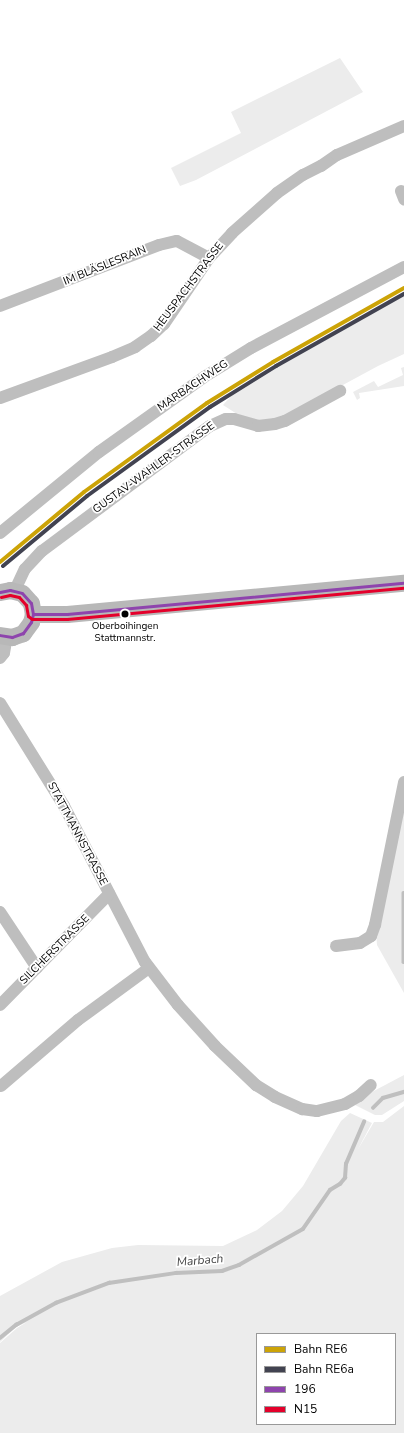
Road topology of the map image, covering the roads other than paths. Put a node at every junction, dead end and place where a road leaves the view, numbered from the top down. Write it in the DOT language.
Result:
graph roads {
  1 [pos="404,126"];
  2 [pos="208,258"];
  3 [pos="404,266"];
  4 [pos="0,306"];
  5 [pos="340,391"];
  6 [pos="0,398"];
  7 [pos="0,533"];
  8 [pos="404,583"];
  9 [pos="8,591"];
  10 [pos="33,614"];
  11 [pos="3,636"];
  12 [pos="0,658"];
  13 [pos="0,703"];
  14 [pos="404,782"];
  15 [pos="110,894"];
  16 [pos="0,912"];
  17 [pos="336,946"];
  18 [pos="37,968"];
  19 [pos="149,968"];
  20 [pos="0,1005"];
  21 [pos="371,1085"];
  22 [pos="1,1086"];
  1 -- 2 [label="street, HEUSPACHSTRASSE"];
  2 -- 4 [label="street, IM BLÄSLESRAIN"];
  2 -- 6 [label="street, HEUSPACHSTRASSE"];
  3 -- 7 [label="street, MARBACHWEG"];
  5 -- 9 [label="street, GUSTAV-WAHLER-STRASSE"];
  8 -- 10 [label="main road"];
  9 -- 10 [label="main road"];
  10 -- 11 [label="main road"];
  11 -- 12 [label="street"];
  13 -- 15 [label="street, STATTMANNSTRASSE"];
  14 -- 17 [label="street"];
  15 -- 18 [label="street, SILCHERSTRASSE"];
  15 -- 19 [label="street, STATTMANNSTRASSE"];
  16 -- 18 [label="street"];
  18 -- 20 [label="street, SILCHERSTRASSE"];
  19 -- 21 [label="street, STATTMANNSTRASSE"];
  19 -- 22 [label="street"];
}
